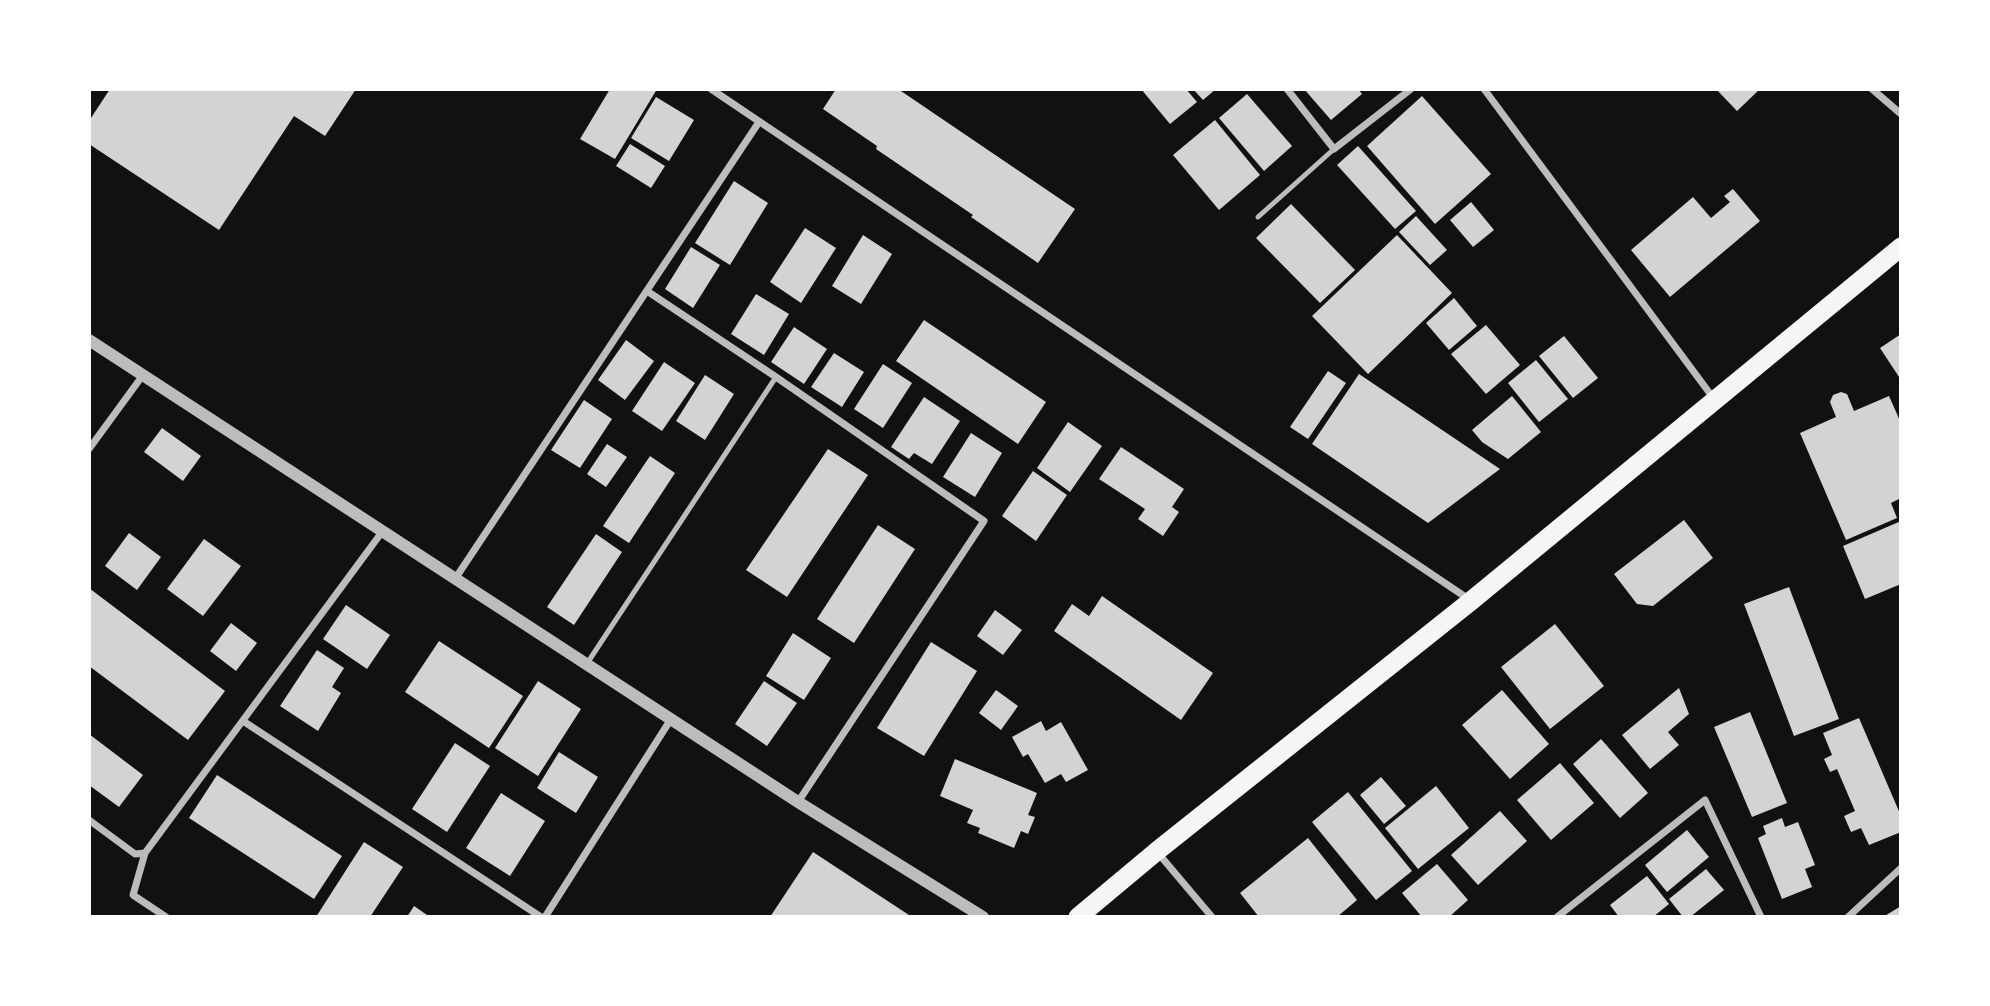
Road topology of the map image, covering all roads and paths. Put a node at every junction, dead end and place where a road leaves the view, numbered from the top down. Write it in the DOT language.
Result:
graph roads {
  1 [pos="711,89"];
  2 [pos="1287,89"];
  3 [pos="1411,89"];
  4 [pos="1484,89"];
  5 [pos="1872,89"];
  6 [pos="1901,114"];
  7 [pos="759,122"];
  8 [pos="1334,149"];
  9 [pos="1258,217"];
  10 [pos="1901,247"];
  11 [pos="647,291"];
  12 [pos="89,340"];
  13 [pos="143,375"];
  14 [pos="776,376"];
  15 [pos="1715,400"];
  16 [pos="89,449"];
  17 [pos="382,532"];
  18 [pos="455,579"];
  19 [pos="1471,601"];
  20 [pos="586,665"];
  21 [pos="671,719"];
  22 [pos="243,721"];
  23 [pos="797,802"];
  24 [pos="89,820"];
  25 [pos="1157,851"];
  26 [pos="145,853"];
  27 [pos="1901,868"];
  28 [pos="1851,916"];
  29 [pos="166,917"];
  30 [pos="543,917"];
  31 [pos="983,917"];
  32 [pos="1078,917"];
  33 [pos="1212,917"];
  34 [pos="1557,917"];
  35 [pos="1761,917"];
  1 -- 7 [label="street"];
  2 -- 8 [label="street"];
  3 -- 8 [label="street"];
  4 -- 15 [label="street"];
  5 -- 6 [label="street"];
  7 -- 11 [label="street"];
  7 -- 19 [label="street"];
  8 -- 9 [label="lane"];
  10 -- 15 [label="highway"];
  11 -- 14 [label="street"];
  11 -- 18 [label="street"];
  12 -- 13 [label="street"];
  13 -- 16 [label="street"];
  13 -- 17 [label="street"];
  14 -- 20 [label="lane"];
  14 -- 23 [label="street"];
  15 -- 19 [label="highway"];
  17 -- 18 [label="street"];
  17 -- 22 [label="street"];
  18 -- 20 [label="street"];
  19 -- 25 [label="highway"];
  20 -- 21 [label="street"];
  21 -- 23 [label="street"];
  21 -- 30 [label="street"];
  22 -- 26 [label="street"];
  22 -- 30 [label="street"];
  23 -- 31 [label="street"];
  24 -- 26 [label="street"];
  25 -- 32 [label="highway"];
  25 -- 33 [label="street"];
  26 -- 29 [label="street"];
  27 -- 28 [label="street"];
  34 -- 35 [label="street"];
}
